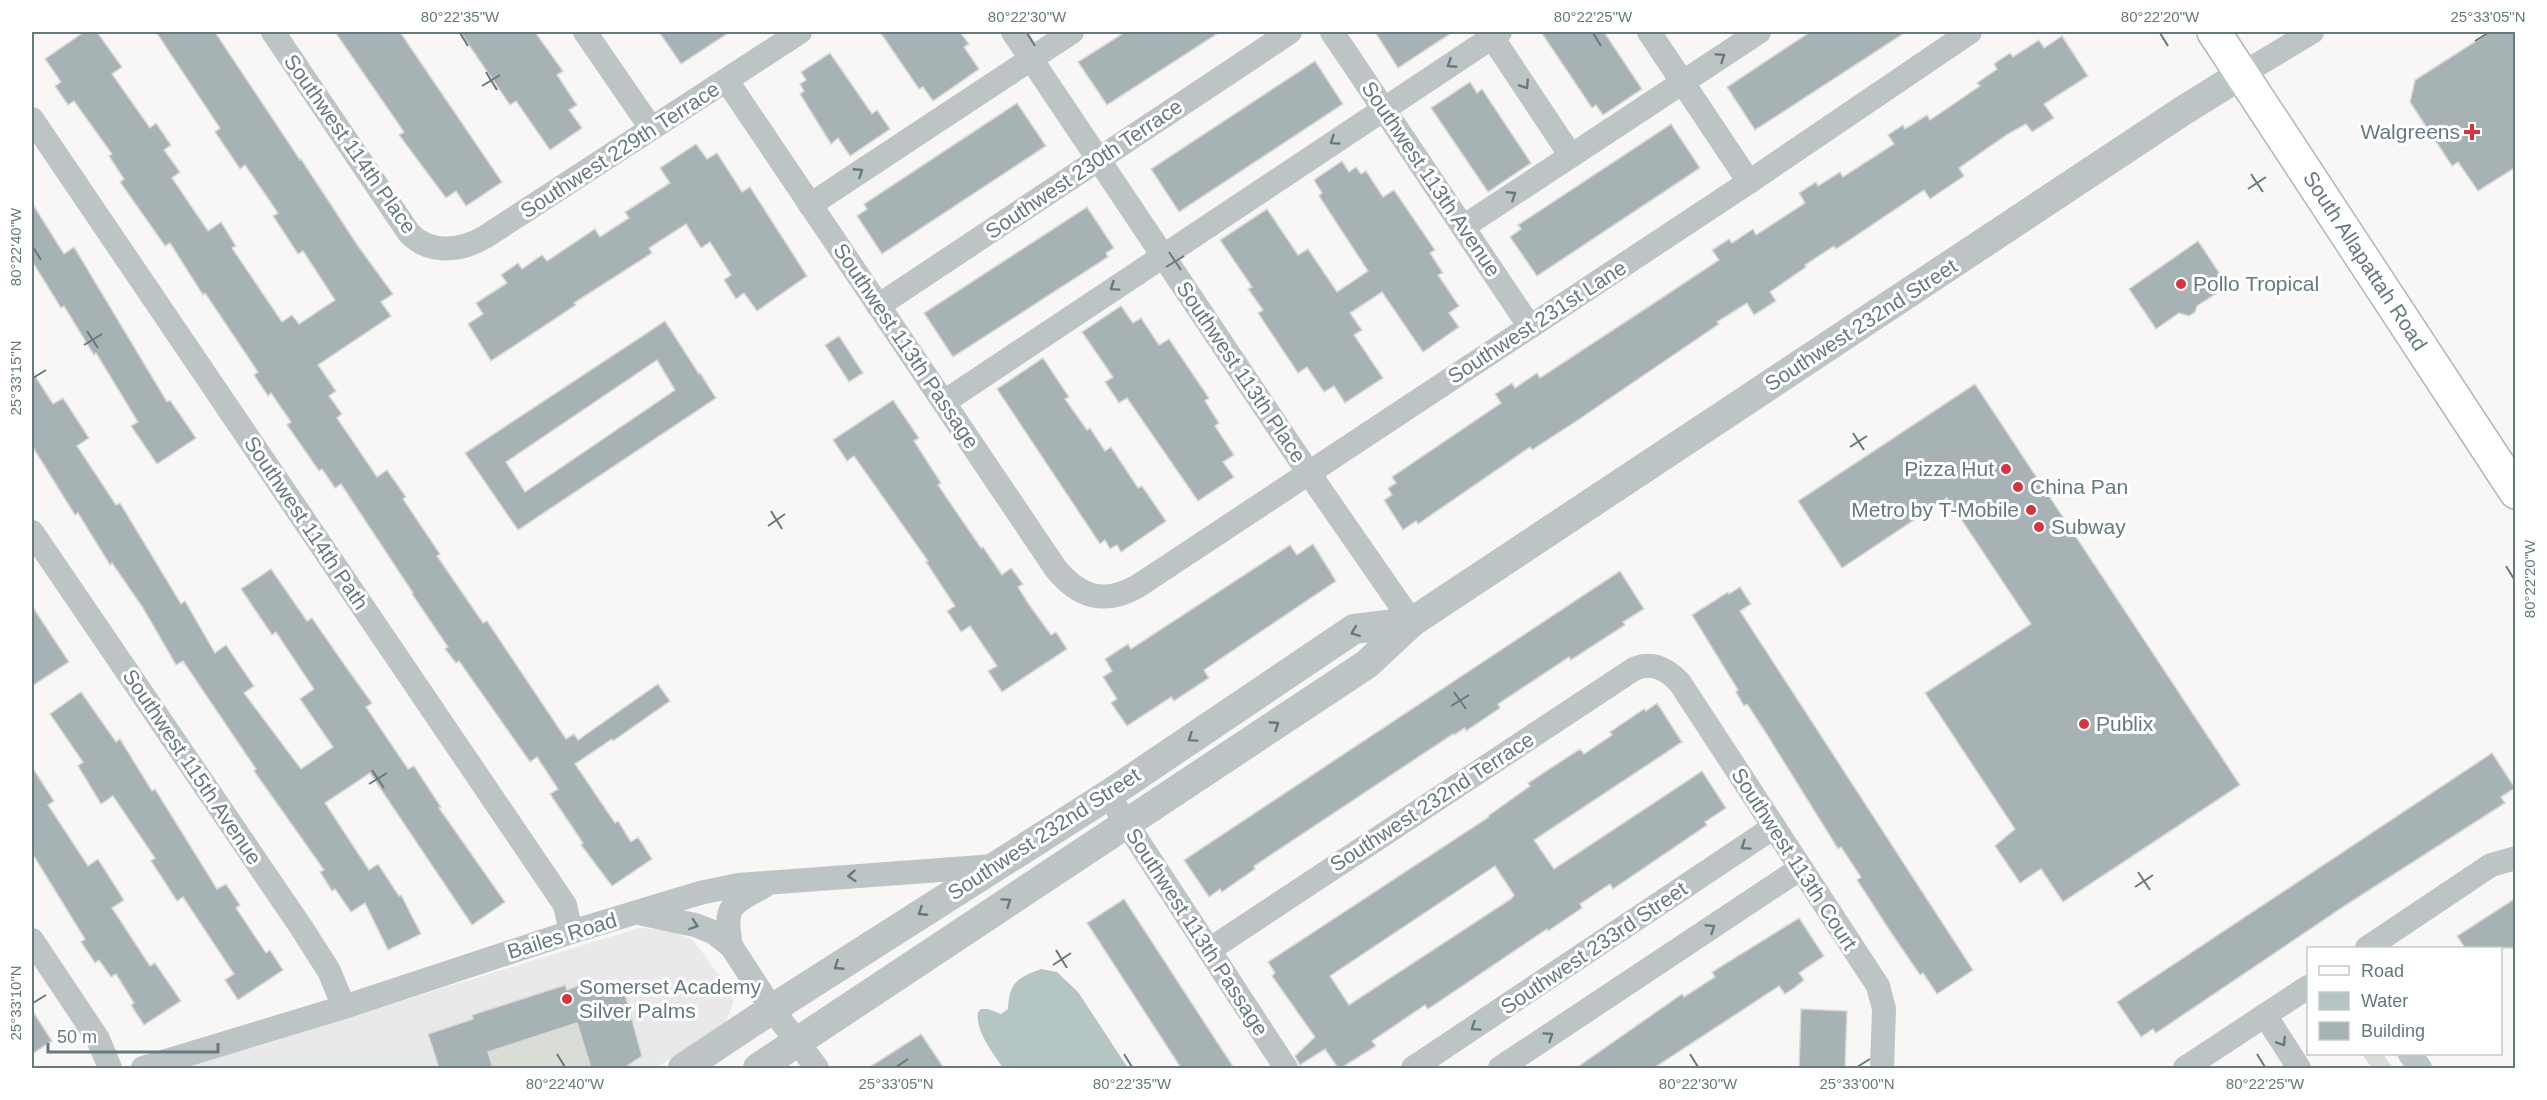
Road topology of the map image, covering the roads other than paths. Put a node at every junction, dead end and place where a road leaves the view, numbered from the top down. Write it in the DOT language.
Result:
graph roads {
  1 [pos="273,32"];
  2 [pos="585,32"];
  3 [pos="801,32"];
  4 [pos="1013,32"];
  5 [pos="1072,32"];
  6 [pos="1290,32"];
  7 [pos="1332,32"];
  8 [pos="1649,32"];
  9 [pos="1759,32"];
  10 [pos="1970,32"];
  11 [pos="2214,32"];
  12 [pos="2312,32"];
  13 [pos="1496,34"];
  14 [pos="1031,58"];
  15 [pos="2242,74"];
  16 [pos="727,81"];
  17 [pos="1683,82"];
  18 [pos="1383,109"];
  19 [pos="32,119"];
  20 [pos="651,128"];
  21 [pos="1571,156"];
  22 [pos="1099,159"];
  23 [pos="1749,182"];
  24 [pos="810,205"];
  25 [pos="1463,227"];
  26 [pos="433,248"];
  27 [pos="1163,255"];
  28 [pos="878,306"];
  29 [pos="1530,327"];
  30 [pos="944,402"];
  31 [pos="1308,472"];
  32 [pos="2516,492"];
  33 [pos="32,532"];
  34 [pos="1097,597"];
  35 [pos="1412,622"];
  36 [pos="1659,668"];
  37 [pos="1108,795"];
  38 [pos="1125,823"];
  39 [pos="1774,827"];
  40 [pos="2516,858"];
  41 [pos="994,866"];
  42 [pos="1801,868"];
  43 [pos="770,882"];
  44 [pos="638,913"];
  45 [pos="571,932"];
  46 [pos="32,940"];
  47 [pos="731,946"];
  48 [pos="2368,947"];
  49 [pos="1209,950"];
  50 [pos="2307,988"];
  51 [pos="344,1006"];
  52 [pos="772,1009"];
  53 [pos="2265,1015"];
  54 [pos="798,1041"];
  55 [pos="2411,1055"];
  56 [pos="110,1068"];
  57 [pos="142,1068"];
  58 [pos="683,1068"];
  59 [pos="758,1068"];
  60 [pos="817,1068"];
  61 [pos="1286,1068"];
  62 [pos="1413,1068"];
  63 [pos="1500,1068"];
  64 [pos="1882,1068"];
  65 [pos="2185,1068"];
  66 [pos="2299,1068"];
  67 [pos="2420,1068"];
  1 -- 26 [label="street, Southwest 114th Place"];
  2 -- 20 [label="street"];
  3 -- 16 [label="street, Southwest 229th Terrace"];
  4 -- 14 [label="street, Southwest 113th Place"];
  5 -- 14 [label="street"];
  6 -- 22 [label="street, Southwest 230th Terrace"];
  7 -- 18 [label="street, Southwest 113th Avenue"];
  8 -- 17 [label="street"];
  17 -- 9 [label="street, one-way"];
  10 -- 23 [label="street, Southwest 231st Lane"];
  11 -- 15 [label="main road, South Allapattah Road"];
  12 -- 15 [label="street, Southwest 232nd Street"];
  13 -- 18 [label="street, one-way"];
  13 -- 21 [label="street, one-way"];
  14 -- 22 [label="street, Southwest 113th Place"];
  24 -- 14 [label="street, one-way"];
  15 -- 32 [label="main road, South Allapattah Road"];
  15 -- 35 [label="street, Southwest 232nd Street"];
  16 -- 20 [label="street, Southwest 229th Terrace"];
  16 -- 24 [label="street, Southwest 113th Passage"];
  17 -- 21 [label="street"];
  17 -- 23 [label="street"];
  18 -- 25 [label="street, Southwest 113th Avenue"];
  18 -- 27 [label="street, one-way"];
  19 -- 45 [label="street, Southwest 114th Path"];
  20 -- 26 [label="street, Southwest 229th Terrace"];
  25 -- 21 [label="street, one-way"];
  22 -- 27 [label="street, Southwest 113th Place"];
  22 -- 28 [label="street, Southwest 230th Terrace"];
  23 -- 29 [label="street, Southwest 231st Lane"];
  24 -- 28 [label="street, Southwest 113th Passage"];
  25 -- 29 [label="street, Southwest 113th Avenue"];
  27 -- 30 [label="street, one-way"];
  27 -- 31 [label="street, Southwest 113th Place"];
  28 -- 30 [label="street, Southwest 113th Passage"];
  29 -- 31 [label="street, Southwest 231st Lane"];
  30 -- 34 [label="street, Southwest 113th Passage"];
  31 -- 34 [label="street, Southwest 231st Lane"];
  31 -- 35 [label="street, Southwest 113th Place"];
  33 -- 51 [label="street, Southwest 115th Avenue"];
  35 -- 37 [label="street, Southwest 232nd Street, one-way"];
  38 -- 35 [label="street, Southwest 232nd Street, one-way"];
  36 -- 39 [label="street, Southwest 113th Court"];
  36 -- 49 [label="street, Southwest 232nd Terrace"];
  37 -- 38 [label="street, Southwest 113th Passage"];
  37 -- 41 [label="street, Southwest 232nd Street"];
  38 -- 49 [label="street, Southwest 113th Passage"];
  54 -- 38 [label="street, Southwest 232nd Street, one-way"];
  39 -- 42 [label="street, Southwest 113th Court"];
  39 -- 62 [label="street, Southwest 233rd Street, one-way"];
  40 -- 48 [label="street"];
  41 -- 43 [label="street, Bailes Road, one-way"];
  41 -- 52 [label="street, Southwest 232nd Street, one-way"];
  63 -- 42 [label="street, one-way"];
  42 -- 64 [label="street, Southwest 113th Court"];
  43 -- 44 [label="street, Bailes Road"];
  43 -- 47 [label="street"];
  44 -- 45 [label="street, Bailes Road"];
  44 -- 47 [label="street, one-way"];
  45 -- 51 [label="street, Bailes Road"];
  46 -- 56 [label="street"];
  47 -- 52 [label="street"];
  49 -- 61 [label="street, Southwest 113th Passage"];
  50 -- 53 [label="street"];
  51 -- 57 [label="street, Bailes Road"];
  52 -- 54 [label="street"];
  52 -- 58 [label="street, Southwest 232nd Street"];
  53 -- 65 [label="street"];
  53 -- 66 [label="street, one-way"];
  54 -- 59 [label="street, Southwest 232nd Street"];
  54 -- 60 [label="street"];
  55 -- 67 [label="street"];
}
